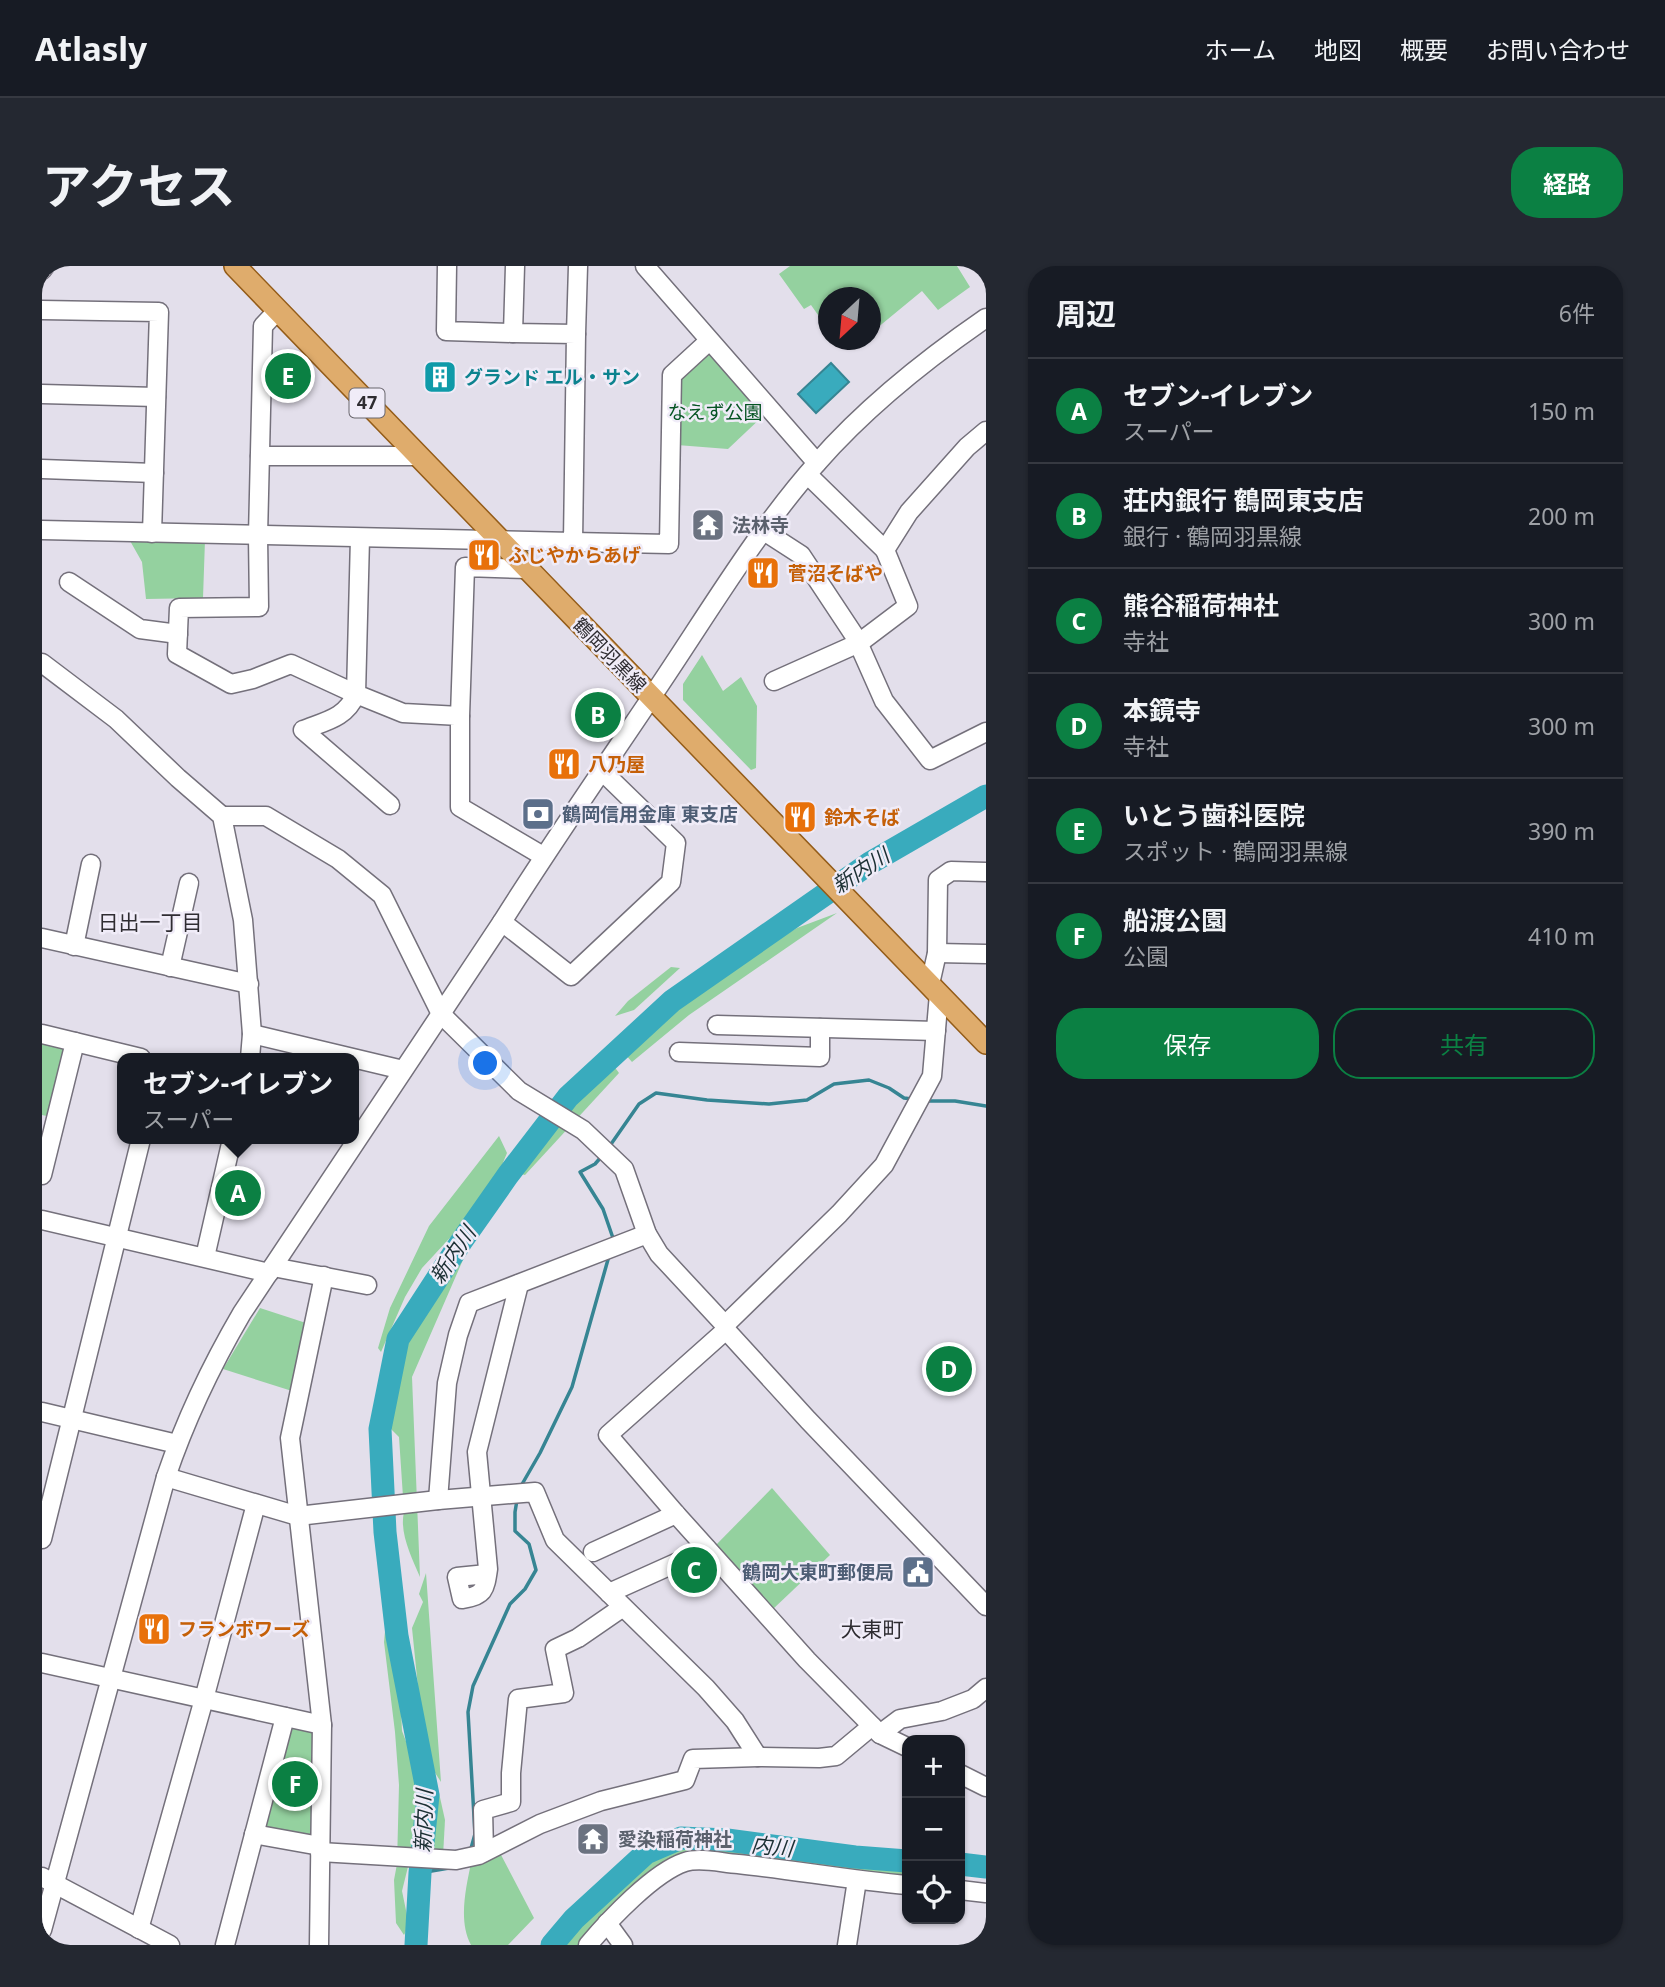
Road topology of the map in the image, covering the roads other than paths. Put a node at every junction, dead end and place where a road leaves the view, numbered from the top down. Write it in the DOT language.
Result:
graph roads {
  1 [pos="235,266"];
  2 [pos="447,266"];
  3 [pos="514,266"];
  4 [pos="578,266"];
  5 [pos="645,266"];
  6 [pos="42,310"];
  7 [pos="278,310"];
  8 [pos="986,318"];
  9 [pos="513,332"];
  10 [pos="576,334"];
  11 [pos="709,341"];
  12 [pos="42,394"];
  13 [pos="156,397"];
  14 [pos="986,431"];
  15 [pos="260,456"];
  16 [pos="418,456"];
  17 [pos="42,469"];
  18 [pos="812,469"];
  19 [pos="154,473"];
  20 [pos="42,530"];
  21 [pos="764,531"];
  22 [pos="152,533"];
  23 [pos="258,536"];
  24 [pos="360,538"];
  25 [pos="499,540"];
  26 [pos="573,542"];
  27 [pos="885,550"];
  28 [pos="527,569"];
  29 [pos="69,582"];
  30 [pos="178,634"];
  31 [pos="859,643"];
  32 [pos="42,663"];
  33 [pos="775,681"];
  34 [pos="356,694"];
  35 [pos="651,697"];
  36 [pos="460,716"];
  37 [pos="986,732"];
  38 [pos="602,771"];
  39 [pos="390,805"];
  40 [pos="222,816"];
  41 [pos="543,856"];
  42 [pos="91,864"];
  43 [pos="986,872"];
  44 [pos="189,883"];
  45 [pos="502,922"];
  46 [pos="42,939"];
  47 [pos="74,946"];
  48 [pos="937,953"];
  49 [pos="986,954"];
  50 [pos="170,967"];
  51 [pos="249,984"];
  52 [pos="934,989"];
  53 [pos="441,1014"];
  54 [pos="717,1025"];
  55 [pos="821,1028"];
  56 [pos="936,1031"];
  57 [pos="42,1034"];
  58 [pos="252,1034"];
  59 [pos="75,1042"];
  60 [pos="986,1043"];
  61 [pos="680,1052"];
  62 [pos="120,1053"];
  63 [pos="250,1053"];
  64 [pos="332,1053"];
  65 [pos="359,1059"];
  66 [pos="404,1070"];
  67 [pos="49,1122"];
  68 [pos="359,1138"];
  69 [pos="140,1144"];
  70 [pos="231,1144"];
  71 [pos="355,1144"];
  72 [pos="42,1175"];
  73 [pos="42,1220"];
  74 [pos="647,1234"];
  75 [pos="117,1236"];
  76 [pos="205,1257"];
  77 [pos="271,1270"];
  78 [pos="324,1276"];
  79 [pos="519,1283"];
  80 [pos="367,1284"];
  81 [pos="725,1327"];
  82 [pos="42,1412"];
  83 [pos="72,1419"];
  84 [pos="177,1444"];
  85 [pos="166,1477"];
  86 [pos="480,1497"];
  87 [pos="433,1501"];
  88 [pos="257,1504"];
  89 [pos="676,1514"];
  90 [pos="298,1516"];
  91 [pos="42,1539"];
  92 [pos="707,1549"];
  93 [pos="593,1552"];
  94 [pos="487,1574"];
  95 [pos="609,1593"];
  96 [pos="986,1606"];
  97 [pos="623,1607"];
  98 [pos="42,1663"];
  99 [pos="111,1678"];
  100 [pos="986,1688"];
  101 [pos="204,1699"];
  102 [pos="285,1717"];
  103 [pos="322,1725"];
  104 [pos="876,1730"];
  105 [pos="902,1744"];
  106 [pos="758,1756"];
  107 [pos="965,1775"];
  108 [pos="984,1781"];
  109 [pos="254,1835"];
  110 [pos="320,1849"];
  111 [pos="484,1852"];
  112 [pos="857,1880"];
  113 [pos="48,1881"];
  114 [pos="902,1884"];
  115 [pos="965,1891"];
  116 [pos="986,1893"];
  117 [pos="607,1923"];
  118 [pos="139,1929"];
  119 [pos="42,1930"];
  120 [pos="170,1945"];
  121 [pos="225,1945"];
  122 [pos="319,1945"];
  123 [pos="589,1945"];
  124 [pos="623,1945"];
  125 [pos="847,1945"];
  1 -- 7 [label="main road, 鶴岡羽黒線 / 47"];
  2 -- 9 [label="street"];
  3 -- 9 [label="street"];
  4 -- 10 [label="street"];
  5 -- 11 [label="street"];
  6 -- 13 [label="street"];
  7 -- 15 [label="street"];
  7 -- 16 [label="main road, 鶴岡羽黒線 / 47"];
  8 -- 18 [label="street"];
  9 -- 10 [label="street"];
  10 -- 26 [label="street"];
  11 -- 18 [label="street"];
  11 -- 26 [label="street"];
  12 -- 13 [label="street"];
  13 -- 19 [label="street"];
  14 -- 27 [label="street"];
  15 -- 16 [label="street"];
  15 -- 23 [label="street"];
  16 -- 25 [label="main road, 鶴岡羽黒線 / 47"];
  17 -- 19 [label="street"];
  18 -- 21 [label="street"];
  18 -- 27 [label="street"];
  19 -- 22 [label="street"];
  20 -- 22 [label="street"];
  21 -- 31 [label="street"];
  21 -- 35 [label="street"];
  22 -- 23 [label="street"];
  23 -- 24 [label="street"];
  23 -- 30 [label="street"];
  24 -- 25 [label="street"];
  24 -- 34 [label="street"];
  25 -- 26 [label="street"];
  25 -- 28 [label="main road, 鶴岡羽黒線 / 47"];
  27 -- 31 [label="street"];
  28 -- 35 [label="main road, 鶴岡羽黒線 / 47"];
  28 -- 36 [label="street"];
  29 -- 30 [label="street"];
  30 -- 34 [label="street"];
  31 -- 33 [label="street"];
  31 -- 37 [label="street"];
  32 -- 40 [label="street"];
  34 -- 36 [label="street"];
  34 -- 39 [label="street"];
  35 -- 38 [label="street"];
  35 -- 52 [label="main road, 鶴岡羽黒線 / 47"];
  36 -- 41 [label="street"];
  38 -- 41 [label="street"];
  38 -- 45 [label="street"];
  40 -- 51 [label="street"];
  40 -- 53 [label="street"];
  41 -- 45 [label="street"];
  42 -- 47 [label="street"];
  43 -- 48 [label="street"];
  44 -- 50 [label="street"];
  45 -- 53 [label="street"];
  46 -- 47 [label="street"];
  47 -- 50 [label="street"];
  48 -- 49 [label="street"];
  48 -- 52 [label="street"];
  50 -- 51 [label="street"];
  51 -- 58 [label="street"];
  52 -- 56 [label="street"];
  52 -- 60 [label="main road, 鶴岡羽黒線 / 47"];
  53 -- 66 [label="street"];
  53 -- 74 [label="street"];
  54 -- 55 [label="street"];
  55 -- 56 [label="street"];
  55 -- 61 [label="street"];
  56 -- 81 [label="street"];
  57 -- 59 [label="street"];
  58 -- 63 [label="street"];
  58 -- 64 [label="street"];
  59 -- 62 [label="street"];
  59 -- 67 [label="street"];
  65 -- 66 [label="street"];
  66 -- 68 [label="street"];
  67 -- 72 [label="street"];
  69 -- 75 [label="street"];
  70 -- 76 [label="street"];
  71 -- 77 [label="street"];
  73 -- 75 [label="street"];
  74 -- 79 [label="street"];
  74 -- 81 [label="street"];
  75 -- 76 [label="street"];
  75 -- 83 [label="street"];
  76 -- 77 [label="street"];
  77 -- 78 [label="street"];
  77 -- 84 [label="street"];
  78 -- 80 [label="street"];
  78 -- 90 [label="street"];
  79 -- 86 [label="street"];
  79 -- 87 [label="street"];
  81 -- 89 [label="street"];
  81 -- 96 [label="street"];
  82 -- 83 [label="street"];
  83 -- 84 [label="street"];
  83 -- 91 [label="street"];
  84 -- 85 [label="street"];
  85 -- 88 [label="street"];
  85 -- 99 [label="street"];
  86 -- 87 [label="street"];
  86 -- 94 [label="street"];
  86 -- 95 [label="street"];
  87 -- 90 [label="street"];
  88 -- 90 [label="street"];
  88 -- 101 [label="street"];
  89 -- 92 [label="street"];
  89 -- 93 [label="street"];
  90 -- 103 [label="street"];
  92 -- 95 [label="street"];
  92 -- 104 [label="street"];
  95 -- 97 [label="street"];
  97 -- 106 [label="street"];
  97 -- 111 [label="street"];
  98 -- 99 [label="street"];
  99 -- 101 [label="street"];
  99 -- 113 [label="street"];
  100 -- 104 [label="street"];
  101 -- 102 [label="street"];
  101 -- 118 [label="street"];
  102 -- 103 [label="street"];
  102 -- 109 [label="street"];
  103 -- 110 [label="street"];
  104 -- 105 [label="street"];
  104 -- 106 [label="street"];
  106 -- 111 [label="street"];
  107 -- 108 [label="street"];
  109 -- 110 [label="street"];
  109 -- 121 [label="street"];
  110 -- 111 [label="street"];
  110 -- 122 [label="street"];
  112 -- 114 [label="street"];
  112 -- 117 [label="street"];
  112 -- 125 [label="street"];
  113 -- 118 [label="street"];
  113 -- 119 [label="street"];
  115 -- 116 [label="street"];
  117 -- 123 [label="street"];
  117 -- 124 [label="street"];
  118 -- 120 [label="street"];
}
